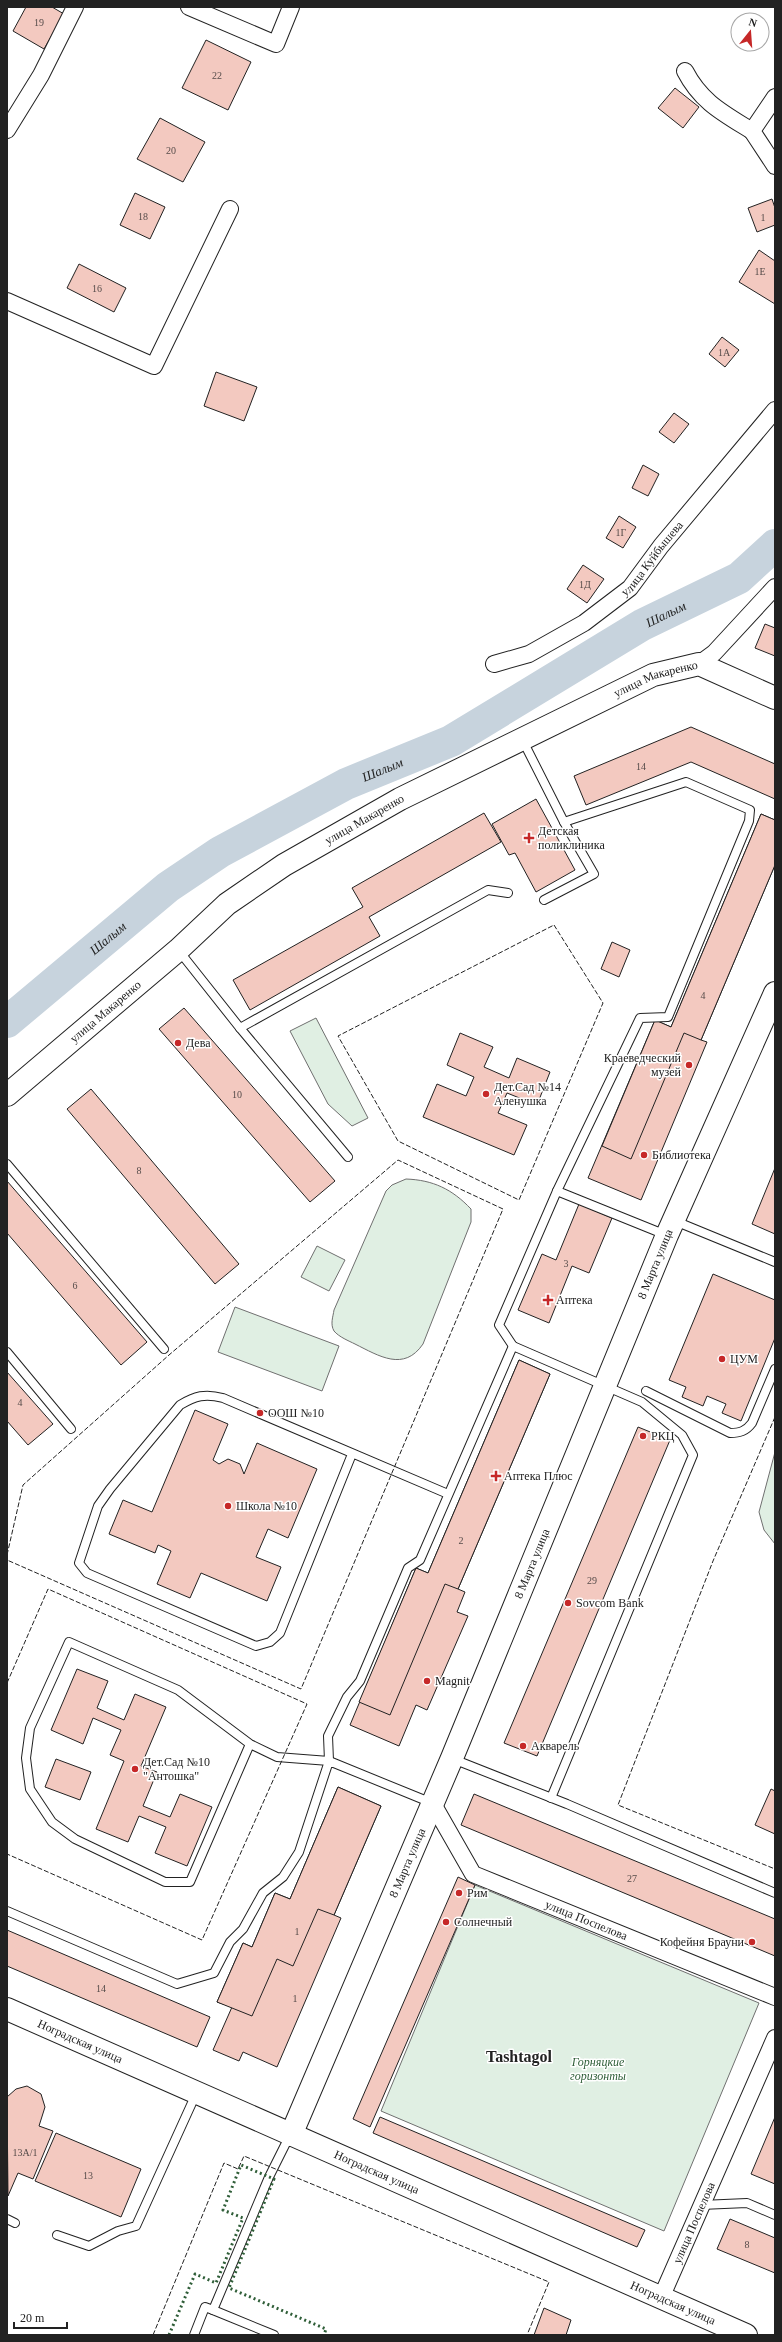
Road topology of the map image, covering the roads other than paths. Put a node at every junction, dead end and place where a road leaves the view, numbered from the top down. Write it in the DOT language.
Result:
graph roads {
  1 [pos="76,7"];
  2 [pos="189,7"];
  3 [pos="291,7"];
  4 [pos="685,71"];
  5 [pos="775,97"];
  6 [pos="7,130"];
  7 [pos="752,131"];
  8 [pos="775,166"];
  9 [pos="230,209"];
  10 [pos="7,301"];
  11 [pos="775,410"];
  12 [pos="775,587"];
  13 [pos="494,664"];
  14 [pos="699,664"];
  15 [pos="775,698"];
  16 [pos="522,738"];
  17 [pos="564,822"];
  18 [pos="508,893"];
  19 [pos="544,900"];
  20 [pos="178,950"];
  21 [pos="775,993"];
  22 [pos="240,1028"];
  23 [pos="7,1095"];
  24 [pos="348,1157"];
  25 [pos="7,1164"];
  26 [pos="558,1191"];
  27 [pos="671,1228"];
  28 [pos="775,1262"];
  29 [pos="513,1346"];
  30 [pos="164,1349"];
  31 [pos="7,1352"];
  32 [pos="775,1369"];
  33 [pos="605,1385"];
  34 [pos="646,1391"];
  35 [pos="72,1429"];
  36 [pos="352,1454"];
  37 [pos="448,1494"];
  38 [pos="250,1744"];
  39 [pos="452,1758"];
  40 [pos="328,1761"];
  41 [pos="551,1798"];
  42 [pos="433,1804"];
  43 [pos="775,1893"];
  44 [pos="7,1911"];
  45 [pos="775,1997"];
  46 [pos="8,2011"];
  47 [pos="775,2038"];
  48 [pos="196,2093"];
  49 [pos="291,2135"];
  50 [pos="700,2205"];
  51 [pos="775,2215"];
  52 [pos="7,2220"];
  53 [pos="15,2223"];
  54 [pos="57,2235"];
  55 [pos="661,2298"];
  56 [pos="213,2310"];
  57 [pos="194,2335"];
  58 [pos="274,2335"];
  59 [pos="746,2335"];
  1 -- 6 [label="street"];
  2 -- 3 [label="street"];
  4 -- 7 [label="street"];
  5 -- 7 [label="street"];
  7 -- 8 [label="street"];
  9 -- 10 [label="street"];
  11 -- 13 [label="street, улица Куйбышева"];
  12 -- 14 [label="street"];
  14 -- 15 [label="street, улица Макаренко"];
  14 -- 16 [label="street, улица Макаренко"];
  16 -- 17 [label="lane"];
  16 -- 20 [label="street, улица Макаренко"];
  17 -- 19 [label="lane"];
  17 -- 26 [label="lane"];
  18 -- 22 [label="lane"];
  20 -- 22 [label="lane"];
  20 -- 23 [label="street, улица Макаренко"];
  21 -- 27 [label="street, 8 Марта улица"];
  22 -- 24 [label="lane"];
  25 -- 30 [label="lane"];
  26 -- 27 [label="lane"];
  26 -- 29 [label="lane"];
  27 -- 28 [label="lane"];
  27 -- 33 [label="street, 8 Марта улица"];
  29 -- 33 [label="lane"];
  29 -- 37 [label="lane"];
  31 -- 35 [label="lane"];
  32 -- 34 [label="lane"];
  33 -- 39 [label="street, 8 Марта улица"];
  33 -- 41 [label="lane"];
  36 -- 36 [label="lane"];
  36 -- 37 [label="lane"];
  37 -- 40 [label="lane"];
  38 -- 38 [label="lane"];
  38 -- 40 [label="lane"];
  39 -- 41 [label="lane"];
  39 -- 42 [label="street, 8 Марта улица"];
  40 -- 42 [label="lane"];
  40 -- 44 [label="lane"];
  41 -- 43 [label="lane"];
  42 -- 45 [label="street, улица Поспелова"];
  42 -- 49 [label="street, 8 Марта улица"];
  46 -- 48 [label="street, Ноградская улица"];
  47 -- 50 [label="street, улица Поспелова"];
  48 -- 49 [label="street, Ноградская улица"];
  48 -- 54 [label="lane"];
  49 -- 55 [label="street, Ноградская улица"];
  49 -- 56 [label="lane"];
  50 -- 51 [label="lane"];
  50 -- 55 [label="street, улица Поспелова"];
  52 -- 53 [label="lane"];
  55 -- 59 [label="street, Ноградская улица"];
  56 -- 57 [label="lane"];
  56 -- 58 [label="lane"];
}
